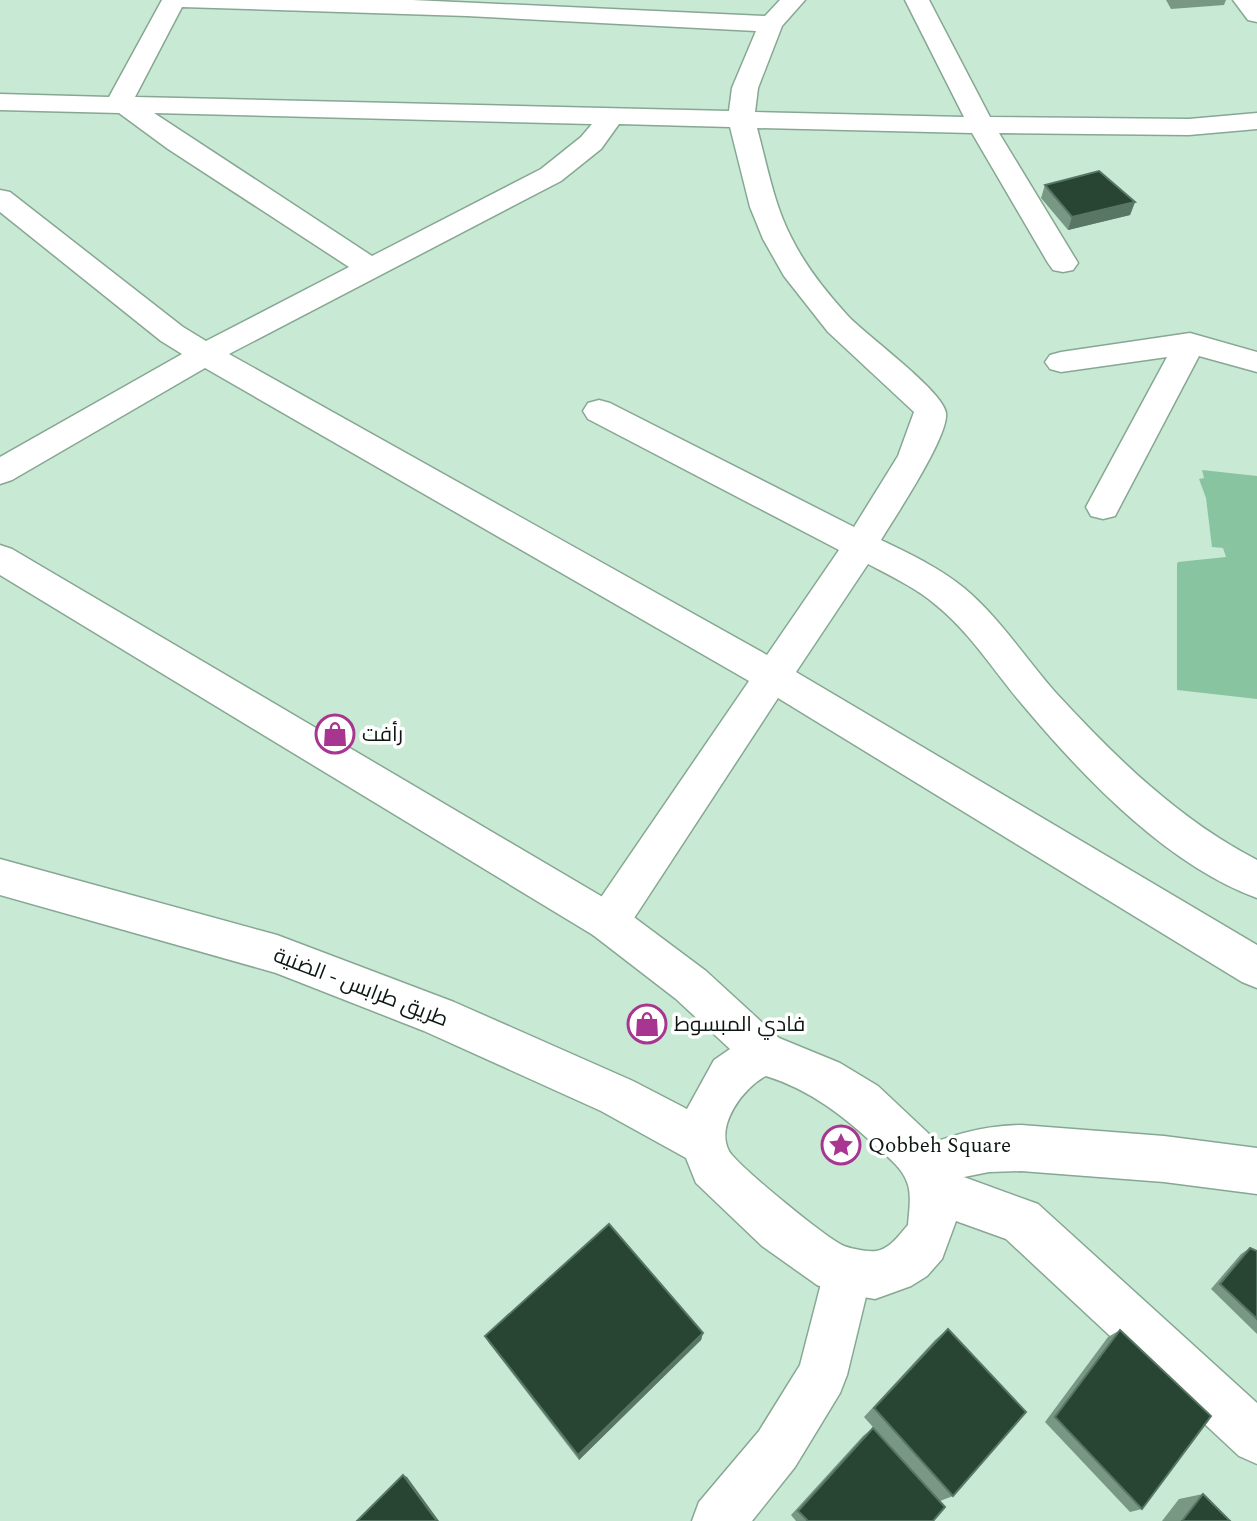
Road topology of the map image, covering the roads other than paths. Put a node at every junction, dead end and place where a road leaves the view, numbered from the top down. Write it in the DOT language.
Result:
graph roads {
  1 [pos="176,0"];
  2 [pos="793,0"];
  3 [pos="917,0"];
  4 [pos="1245,0"];
  5 [pos="469,4"];
  6 [pos="1257,15"];
  7 [pos="771,24"];
  8 [pos="0,102"];
  9 [pos="123,105"];
  10 [pos="612,116"];
  11 [pos="741,119"];
  12 [pos="1257,121"];
  13 [pos="981,125"];
  14 [pos="1189,127"];
  15 [pos="1257,137"];
  16 [pos="0,198"];
  17 [pos="1063,263"];
  18 [pos="369,267"];
  19 [pos="1190,343"];
  20 [pos="205,354"];
  21 [pos="1061,362"];
  22 [pos="1257,362"];
  23 [pos="599,411"];
  24 [pos="3,467"];
  25 [pos="1103,508"];
  26 [pos="860,546"];
  27 [pos="0,558"];
  28 [pos="773,677"];
  29 [pos="0,877"];
  30 [pos="1257,880"];
  31 [pos="608,922"];
  32 [pos="1257,968"];
  33 [pos="765,1055"];
  34 [pos="704,1143"];
  35 [pos="1257,1171"];
  36 [pos="929,1179"];
  37 [pos="848,1272"];
  38 [pos="1257,1438"];
  39 [pos="718,1521"];
  1 -- 5 [label="street"];
  1 -- 9 [label="street"];
  2 -- 7 [label="street"];
  3 -- 13 [label="street"];
  4 -- 6 [label="street"];
  5 -- 7 [label="street"];
  7 -- 11 [label="street"];
  8 -- 9 [label="street"];
  9 -- 10 [label="street"];
  9 -- 18 [label="street"];
  10 -- 11 [label="street"];
  10 -- 18 [label="street"];
  11 -- 13 [label="street"];
  11 -- 26 [label="street"];
  12 -- 14 [label="street"];
  13 -- 14 [label="street"];
  13 -- 17 [label="street"];
  14 -- 15 [label="street"];
  16 -- 20 [label="street"];
  18 -- 20 [label="street"];
  19 -- 21 [label="street"];
  19 -- 22 [label="street"];
  19 -- 25 [label="street"];
  20 -- 24 [label="street"];
  20 -- 28 [label="street"];
  23 -- 26 [label="street"];
  26 -- 28 [label="street"];
  26 -- 30 [label="street"];
  27 -- 31 [label="street"];
  28 -- 31 [label="street"];
  28 -- 32 [label="street"];
  29 -- 34 [label="street, طريق طرابس - الضنية"];
  31 -- 33 [label="street"];
  33 -- 34 [label="street"];
  33 -- 36 [label="street"];
  34 -- 37 [label="street"];
  35 -- 36 [label="street"];
  36 -- 37 [label="street"];
  36 -- 38 [label="street"];
  37 -- 39 [label="street"];
}
